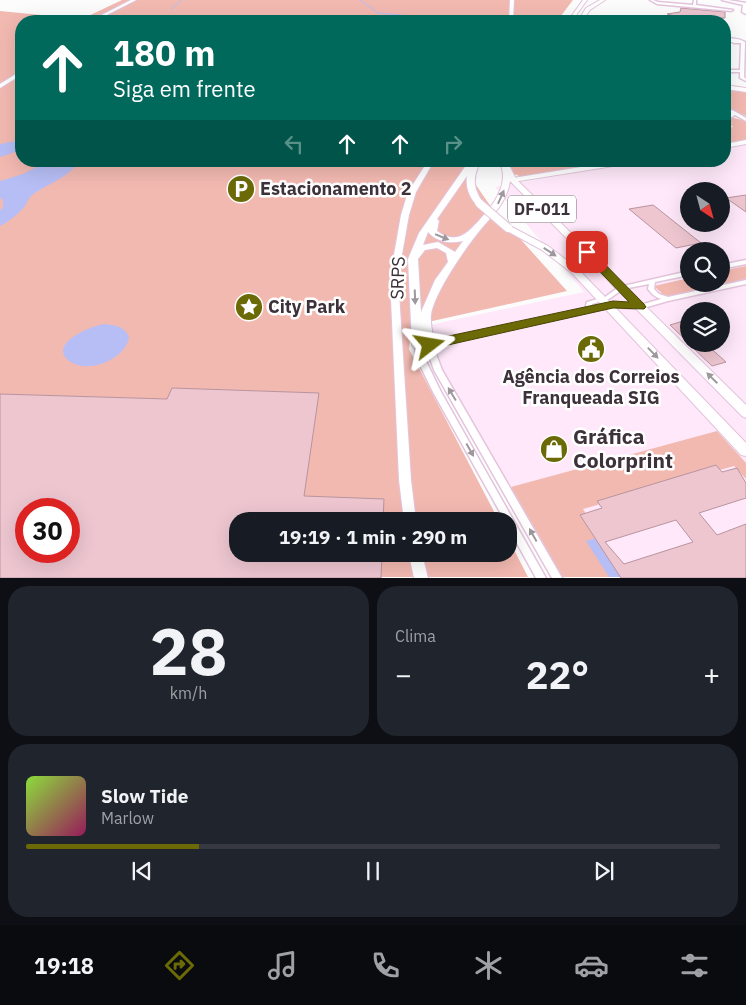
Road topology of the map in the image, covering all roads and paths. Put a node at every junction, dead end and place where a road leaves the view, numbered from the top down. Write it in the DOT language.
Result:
graph roads {
  1 [pos="134,0"];
  2 [pos="512,0"];
  3 [pos="585,0"];
  4 [pos="603,0"];
  5 [pos="651,0"];
  6 [pos="694,0"];
  7 [pos="722,0"];
  8 [pos="737,1"];
  9 [pos="746,1"];
  10 [pos="694,6"];
  11 [pos="731,10"];
  12 [pos="746,13"];
  13 [pos="104,15"];
  14 [pos="511,15"];
  15 [pos="574,15"];
  16 [pos="584,15"];
  17 [pos="743,41"];
  18 [pos="731,72"];
  19 [pos="737,73"];
  20 [pos="15,77"];
  21 [pos="746,80"];
  22 [pos="0,86"];
  23 [pos="731,88"];
  24 [pos="746,90"];
  25 [pos="731,114"];
  26 [pos="745,119"];
  27 [pos="746,142"];
  28 [pos="731,145"];
  29 [pos="427,167"];
  30 [pos="469,167"];
  31 [pos="474,167"];
  32 [pos="506,167"];
  33 [pos="583,167"];
  34 [pos="510,176"];
  35 [pos="439,211"];
  36 [pos="473,233"];
  37 [pos="413,259"];
  38 [pos="452,261"];
  39 [pos="746,262"];
  40 [pos="730,265"];
  41 [pos="680,276"];
  42 [pos="652,282"];
  43 [pos="746,282"];
  44 [pos="621,288"];
  45 [pos="667,299"];
  46 [pos="607,303"];
  47 [pos="640,307"];
  48 [pos="418,345"];
  49 [pos="430,345"];
  50 [pos="746,412"];
  51 [pos="746,451"];
  52 [pos="409,512"];
  53 [pos="418,562"];
  54 [pos="421,578"];
  55 [pos="541,578"];
  56 [pos="557,578"];
  1 -- 13 [label="main road"];
  2 -- 14 [label="main road"];
  3 -- 15 [label="main road"];
  4 -- 16 [label="main road"];
  5 -- 10 [label="street"];
  6 -- 10 [label="street"];
  7 -- 8 [label="street"];
  8 -- 9 [label="street"];
  8 -- 12 [label="street"];
  10 -- 11 [label="street"];
  17 -- 19 [label="street"];
  18 -- 19 [label="street"];
  19 -- 21 [label="street"];
  20 -- 22 [label="main road"];
  23 -- 24 [label="main road"];
  25 -- 26 [label="street"];
  27 -- 28 [label="main road"];
  29 -- 52 [label="main road, SRPS"];
  30 -- 35 [label="main road"];
  31 -- 46 [label="main road, DF-011, one-way, bridge"];
  32 -- 34 [label="main road, DF-011"];
  33 -- 34 [label="main road"];
  36 -- 34 [label="main road, one-way"];
  34 -- 44 [label="main road, DF-011"];
  35 -- 36 [label="main road, one-way"];
  35 -- 37 [label="main road"];
  36 -- 38 [label="main road"];
  37 -- 38 [label="main road"];
  37 -- 48 [label="main road, one-way"];
  38 -- 49 [label="main road"];
  39 -- 40 [label="street"];
  41 -- 42 [label="street"];
  42 -- 44 [label="street"];
  42 -- 45 [label="street"];
  43 -- 45 [label="street"];
  44 -- 46 [label="street"];
  44 -- 47 [label="main road, DF-011"];
  45 -- 47 [label="street"];
  46 -- 47 [label="street"];
  46 -- 49 [label="street"];
  46 -- 51 [label="main road, DF-011, one-way"];
  50 -- 47 [label="main road, DF-011, one-way"];
  48 -- 49 [label="street"];
  48 -- 55 [label="street, one-way"];
  56 -- 49 [label="street, one-way"];
  53 -- 54 [label="main road"];
}
